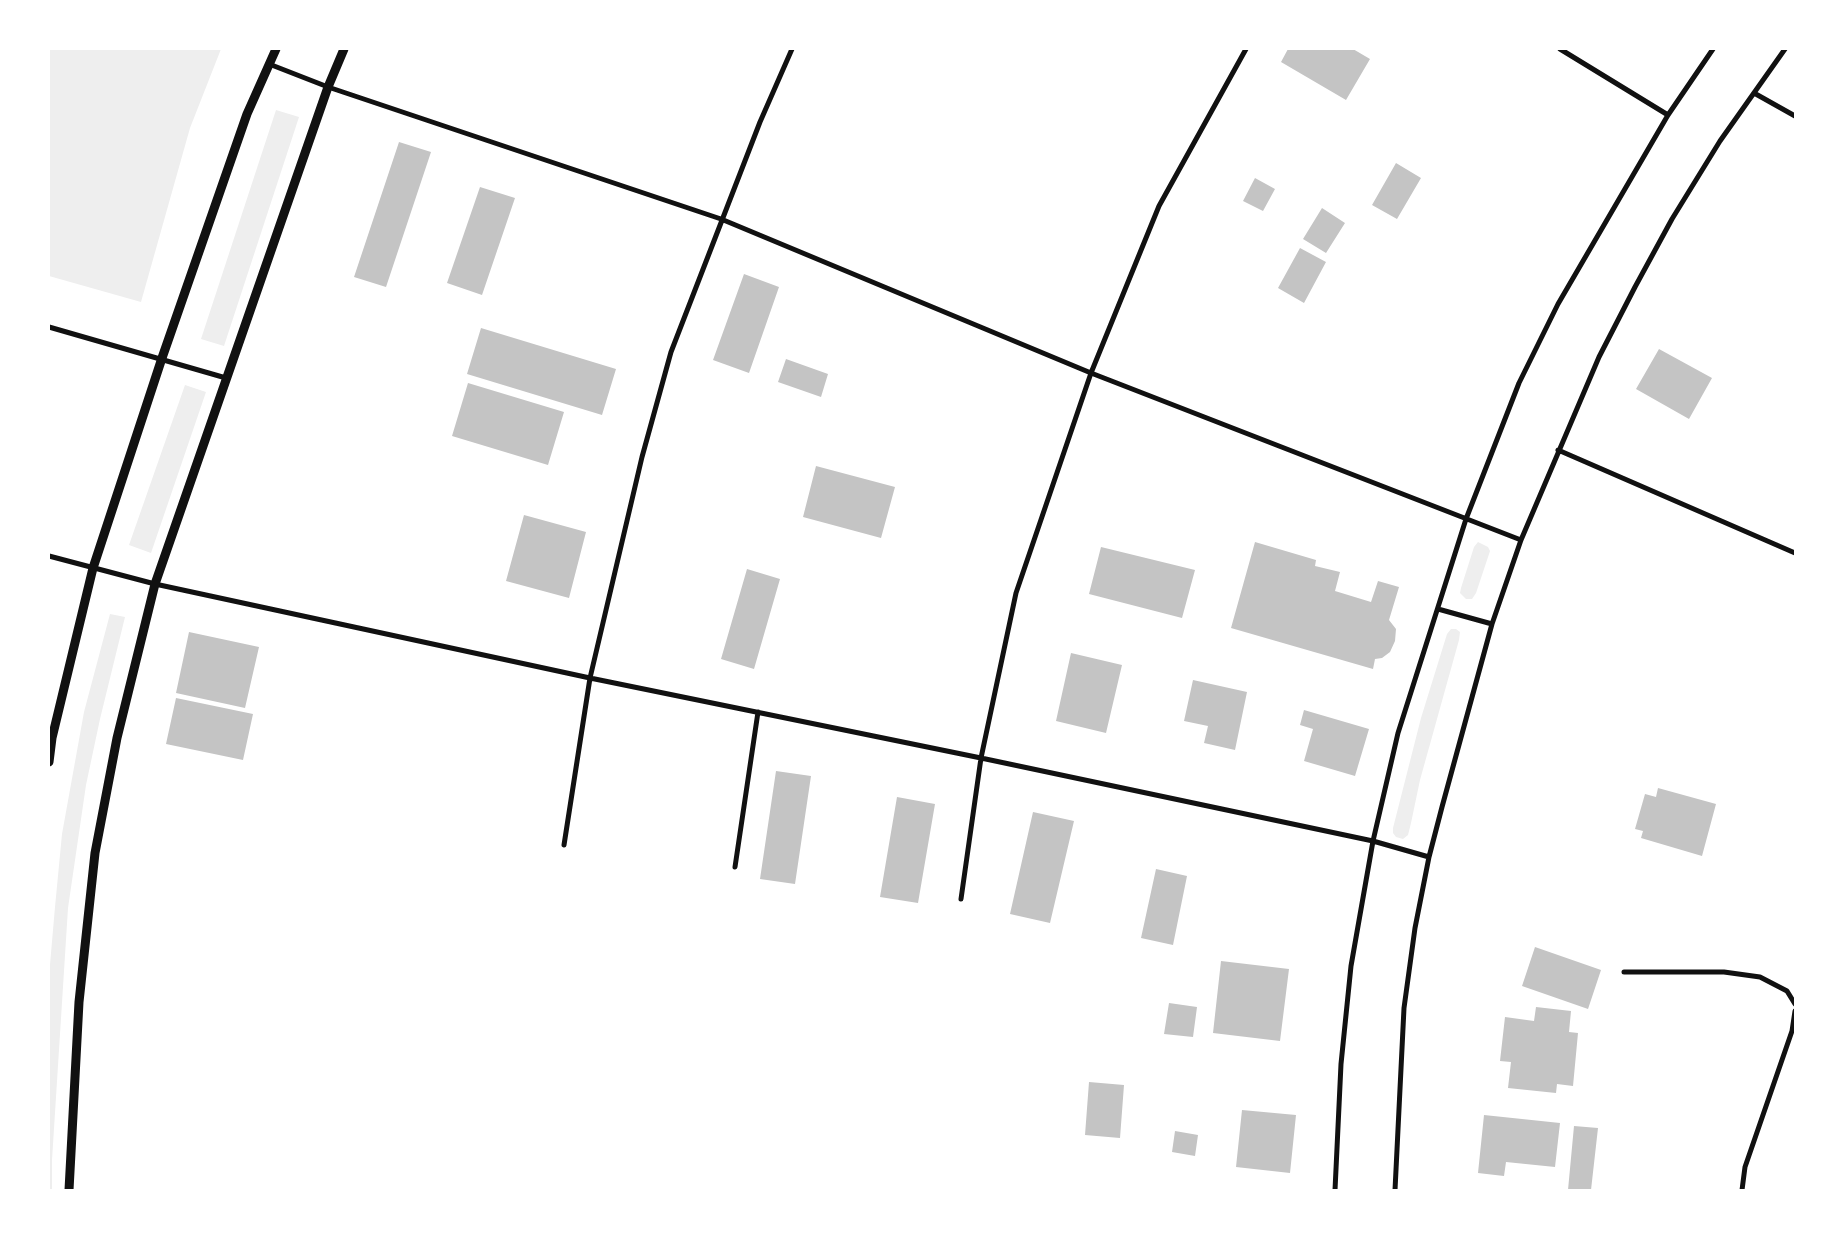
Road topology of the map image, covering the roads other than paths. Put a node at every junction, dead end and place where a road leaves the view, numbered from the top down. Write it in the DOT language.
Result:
graph roads {
  1 [pos="276,49"];
  2 [pos="344,49"];
  3 [pos="792,49"];
  4 [pos="1246,49"];
  5 [pos="1560,49"];
  6 [pos="1713,49"];
  7 [pos="1785,49"];
  8 [pos="269,64"];
  9 [pos="328,88"];
  10 [pos="1754,92"];
  11 [pos="1668,115"];
  12 [pos="1795,116"];
  13 [pos="721,219"];
  14 [pos="49,327"];
  15 [pos="162,358"];
  16 [pos="1091,373"];
  17 [pos="226,378"];
  18 [pos="1558,450"];
  19 [pos="1466,519"];
  20 [pos="1520,540"];
  21 [pos="1795,553"];
  22 [pos="49,556"];
  23 [pos="93,568"];
  24 [pos="155,584"];
  25 [pos="1438,609"];
  26 [pos="1492,624"];
  27 [pos="590,678"];
  28 [pos="758,712"];
  29 [pos="981,758"];
  30 [pos="49,762"];
  31 [pos="1373,841"];
  32 [pos="564,845"];
  33 [pos="1430,857"];
  34 [pos="735,867"];
  35 [pos="960,898"];
  36 [pos="1624,972"];
  37 [pos="1795,1004"];
  38 [pos="1795,1011"];
  39 [pos="68,1190"];
  40 [pos="1335,1190"];
  41 [pos="1395,1190"];
  42 [pos="1742,1190"];
  1 -- 8 [label="street"];
  2 -- 9 [label="street"];
  3 -- 13 [label="street"];
  4 -- 16 [label="street"];
  5 -- 11 [label="street"];
  6 -- 11 [label="street"];
  7 -- 10 [label="street"];
  8 -- 9 [label="street"];
  8 -- 15 [label="street"];
  9 -- 13 [label="street"];
  9 -- 17 [label="street"];
  10 -- 12 [label="street"];
  10 -- 18 [label="street"];
  11 -- 19 [label="street"];
  13 -- 16 [label="street"];
  13 -- 27 [label="street"];
  14 -- 15 [label="street"];
  15 -- 17 [label="street"];
  15 -- 23 [label="street"];
  16 -- 19 [label="street"];
  16 -- 29 [label="street"];
  17 -- 24 [label="street"];
  18 -- 20 [label="street"];
  18 -- 21 [label="street"];
  19 -- 20 [label="street"];
  19 -- 25 [label="street"];
  20 -- 26 [label="street"];
  22 -- 23 [label="street"];
  23 -- 24 [label="street"];
  23 -- 30 [label="street"];
  24 -- 27 [label="street"];
  24 -- 39 [label="street"];
  25 -- 26 [label="street"];
  25 -- 31 [label="street"];
  26 -- 33 [label="street"];
  27 -- 28 [label="street"];
  27 -- 32 [label="street"];
  28 -- 29 [label="street"];
  28 -- 34 [label="street"];
  29 -- 31 [label="street"];
  29 -- 35 [label="street"];
  31 -- 33 [label="street"];
  31 -- 40 [label="street"];
  33 -- 41 [label="street"];
  36 -- 37 [label="street"];
  38 -- 42 [label="street"];
}
